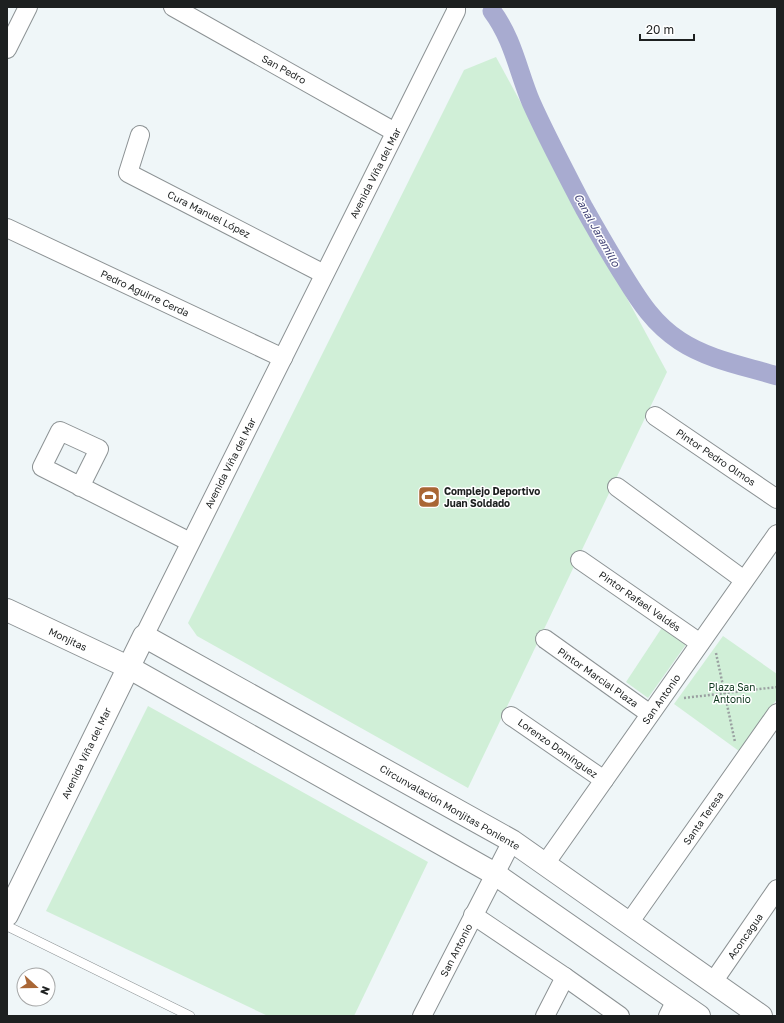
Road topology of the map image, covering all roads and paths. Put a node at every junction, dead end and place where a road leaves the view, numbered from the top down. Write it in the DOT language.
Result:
graph roads {
  1 [pos="28,7"];
  2 [pos="173,7"];
  3 [pos="456,9"];
  4 [pos="7,49"];
  5 [pos="395,132"];
  6 [pos="140,135"];
  7 [pos="7,228"];
  8 [pos="324,274"];
  9 [pos="283,358"];
  10 [pos="655,416"];
  11 [pos="80,486"];
  12 [pos="617,487"];
  13 [pos="777,499"];
  14 [pos="777,534"];
  15 [pos="190,542"];
  16 [pos="580,560"];
  17 [pos="744,580"];
  18 [pos="7,610"];
  19 [pos="711,628"];
  20 [pos="144,636"];
  21 [pos="545,639"];
  22 [pos="700,643"];
  23 [pos="128,667"];
  24 [pos="777,687"];
  25 [pos="725,694"];
  26 [pos="656,707"];
  27 [pos="777,713"];
  28 [pos="511,716"];
  29 [pos="740,766"];
  30 [pos="604,780"];
  31 [pos="512,841"];
  32 [pos="545,864"];
  33 [pos="495,874"];
  34 [pos="777,890"];
  35 [pos="7,915"];
  36 [pos="473,915"];
  37 [pos="629,923"];
  38 [pos="7,926"];
  39 [pos="565,977"];
  40 [pos="713,982"];
  41 [pos="672,1008"];
  42 [pos="190,1016"];
  43 [pos="422,1016"];
  44 [pos="545,1016"];
  45 [pos="620,1016"];
  46 [pos="699,1016"];
  47 [pos="761,1016"];
  1 -- 4 [label="street"];
  2 -- 5 [label="street, San Pedro"];
  3 -- 5 [label="street, Avenida Viña del Mar"];
  5 -- 8 [label="street, Avenida Viña del Mar"];
  6 -- 8 [label="street, Cura Manuel López"];
  7 -- 9 [label="street, Pedro Aguirre Cerda"];
  8 -- 9 [label="street, Avenida Viña del Mar"];
  9 -- 15 [label="street, Avenida Viña del Mar"];
  10 -- 13 [label="street, Pintor Pedro Olmos"];
  11 -- 15 [label="street"];
  12 -- 17 [label="street"];
  14 -- 17 [label="street, San Antonio"];
  15 -- 20 [label="street, Avenida Viña del Mar"];
  16 -- 22 [label="street, Pintor Rafael Valdés"];
  17 -- 19 [label="street, San Antonio"];
  18 -- 23 [label="street, Monjitas"];
  19 -- 22 [label="street, San Antonio"];
  19 -- 25 [label="path"];
  20 -- 23 [label="street, Avenida Viña del Mar"];
  20 -- 31 [label="street, Circunvalación Monjitas Poniente"];
  21 -- 26 [label="street, Pintor Marcial Plaza"];
  22 -- 26 [label="street, San Antonio"];
  23 -- 33 [label="street"];
  23 -- 35 [label="street, Avenida Viña del Mar"];
  24 -- 25 [label="path"];
  25 -- 26 [label="path"];
  25 -- 29 [label="path"];
  26 -- 30 [label="street, San Antonio"];
  27 -- 29 [label="street, Santa Teresa"];
  28 -- 30 [label="street, Lorenzo Domínguez"];
  29 -- 37 [label="street, Santa Teresa"];
  30 -- 32 [label="street, San Antonio"];
  31 -- 32 [label="street, Circunvalación Monjitas Poniente"];
  31 -- 33 [label="street, San Antonio"];
  32 -- 37 [label="street, Circunvalación Monjitas Poniente"];
  33 -- 36 [label="street, San Antonio"];
  33 -- 41 [label="street"];
  34 -- 40 [label="street, Aconcagua"];
  36 -- 39 [label="street"];
  36 -- 43 [label="street, San Antonio"];
  37 -- 40 [label="street, Circunvalación Monjitas Poniente"];
  38 -- 42 [label="lane"];
  39 -- 44 [label="street"];
  39 -- 45 [label="street"];
  40 -- 47 [label="street, Circunvalación Monjitas Poniente"];
  41 -- 46 [label="street"];
}
